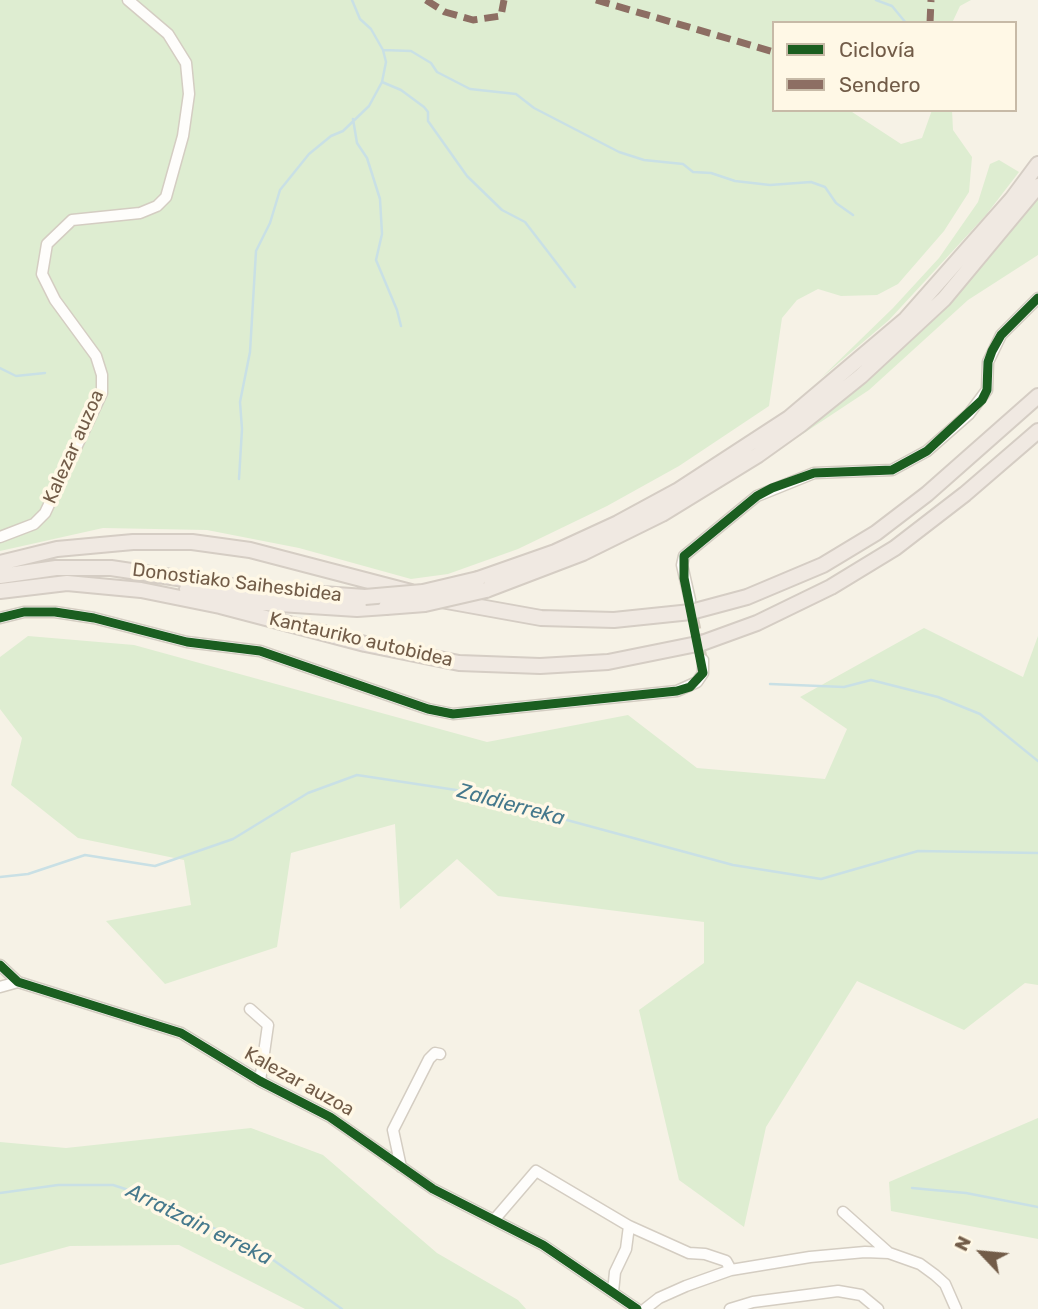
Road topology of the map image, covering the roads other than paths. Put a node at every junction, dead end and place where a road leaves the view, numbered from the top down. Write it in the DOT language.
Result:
graph roads {
  1 [pos="128,0"];
  2 [pos="1038,164"];
  3 [pos="1038,186"];
  4 [pos="1038,298"];
  5 [pos="1038,396"];
  6 [pos="1038,431"];
  7 [pos="0,537"];
  8 [pos="0,563"];
  9 [pos="0,576"];
  10 [pos="67,583"];
  11 [pos="482,584"];
  12 [pos="0,591"];
  13 [pos="690,600"];
  14 [pos="0,618"];
  15 [pos="703,660"];
  16 [pos="0,965"];
  17 [pos="18,982"];
  18 [pos="0,986"];
  19 [pos="250,1009"];
  20 [pos="440,1054"];
  21 [pos="260,1081"];
  22 [pos="401,1167"];
  23 [pos="843,1212"];
  24 [pos="494,1220"];
  25 [pos="629,1226"];
  26 [pos="888,1253"];
  27 [pos="731,1270"];
  28 [pos="613,1292"];
  29 [pos="637,1309"];
  30 [pos="645,1309"];
  31 [pos="730,1309"];
  32 [pos="878,1309"];
  33 [pos="956,1309"];
  1 -- 7 [label="street, Kalezar auzoa"];
  2 -- 11 [label="highway, Donostiako Saihesbidea"];
  3 -- 11 [label="highway, Donostiako Saihesbidea"];
  4 -- 13 [label="street"];
  5 -- 8 [label="highway"];
  6 -- 10 [label="highway, Kantauriko autobidea"];
  9 -- 11 [label="highway, Donostiako Saihesbidea, bridge"];
  10 -- 11 [label="highway, Donostiako Saihesbidea, bridge"];
  10 -- 12 [label="highway, Kantauriko autobidea"];
  14 -- 15 [label="street"];
  16 -- 17 [label="street, Kalezar auzoa"];
  17 -- 18 [label="street, Kalezar auzoa"];
  17 -- 21 [label="street, Kalezar auzoa"];
  19 -- 21 [label="street"];
  20 -- 22 [label="street"];
  21 -- 22 [label="street, Kalezar auzoa"];
  22 -- 24 [label="street, Kalezar auzoa"];
  23 -- 26 [label="street"];
  24 -- 25 [label="street"];
  24 -- 28 [label="street, Kalezar auzoa"];
  25 -- 27 [label="street"];
  25 -- 28 [label="street"];
  26 -- 27 [label="street"];
  26 -- 33 [label="street"];
  27 -- 30 [label="street"];
  28 -- 29 [label="street, Kalezar auzoa"];
  31 -- 32 [label="street"];
}
